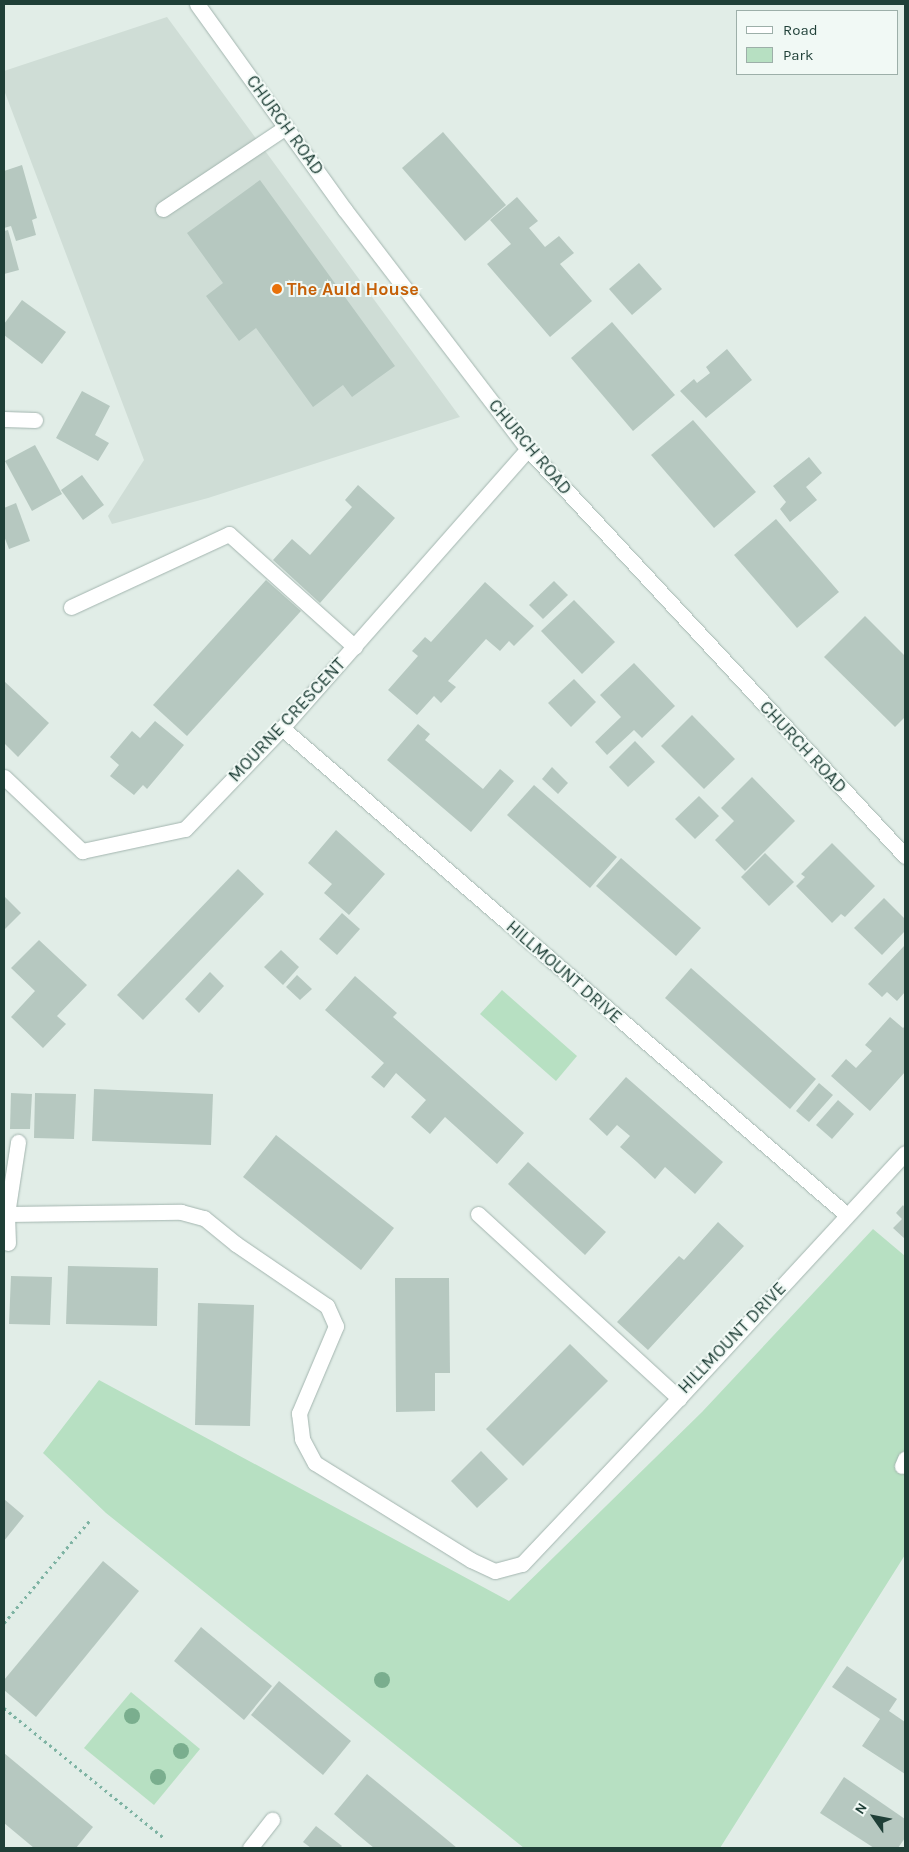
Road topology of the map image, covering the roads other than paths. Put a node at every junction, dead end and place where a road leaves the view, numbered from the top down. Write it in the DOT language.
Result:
graph roads {
  1 [pos="197,4"];
  2 [pos="286,126"];
  3 [pos="163,208"];
  4 [pos="4,419"];
  5 [pos="35,420"];
  6 [pos="528,449"];
  7 [pos="71,607"];
  8 [pos="355,647"];
  9 [pos="282,728"];
  10 [pos="4,777"];
  11 [pos="905,856"];
  12 [pos="18,1142"];
  13 [pos="905,1153"];
  14 [pos="7,1214"];
  15 [pos="478,1214"];
  16 [pos="847,1215"];
  17 [pos="8,1243"];
  18 [pos="678,1398"];
  19 [pos="272,1820"];
  20 [pos="250,1848"];
  1 -- 2 [label="street, CHURCH ROAD"];
  2 -- 3 [label="street"];
  2 -- 6 [label="street, CHURCH ROAD"];
  4 -- 5 [label="street"];
  6 -- 8 [label="street, MOURNE CRESCENT"];
  6 -- 11 [label="street, CHURCH ROAD"];
  7 -- 8 [label="street"];
  8 -- 9 [label="street, MOURNE CRESCENT"];
  9 -- 10 [label="street, MOURNE CRESCENT"];
  9 -- 16 [label="street, HILLMOUNT DRIVE"];
  12 -- 14 [label="street"];
  13 -- 16 [label="street, HILLMOUNT DRIVE"];
  14 -- 17 [label="street"];
  14 -- 18 [label="street"];
  15 -- 18 [label="street, HILLMOUNT DRIVE"];
  16 -- 18 [label="street, HILLMOUNT DRIVE"];
  19 -- 20 [label="street"];
}
